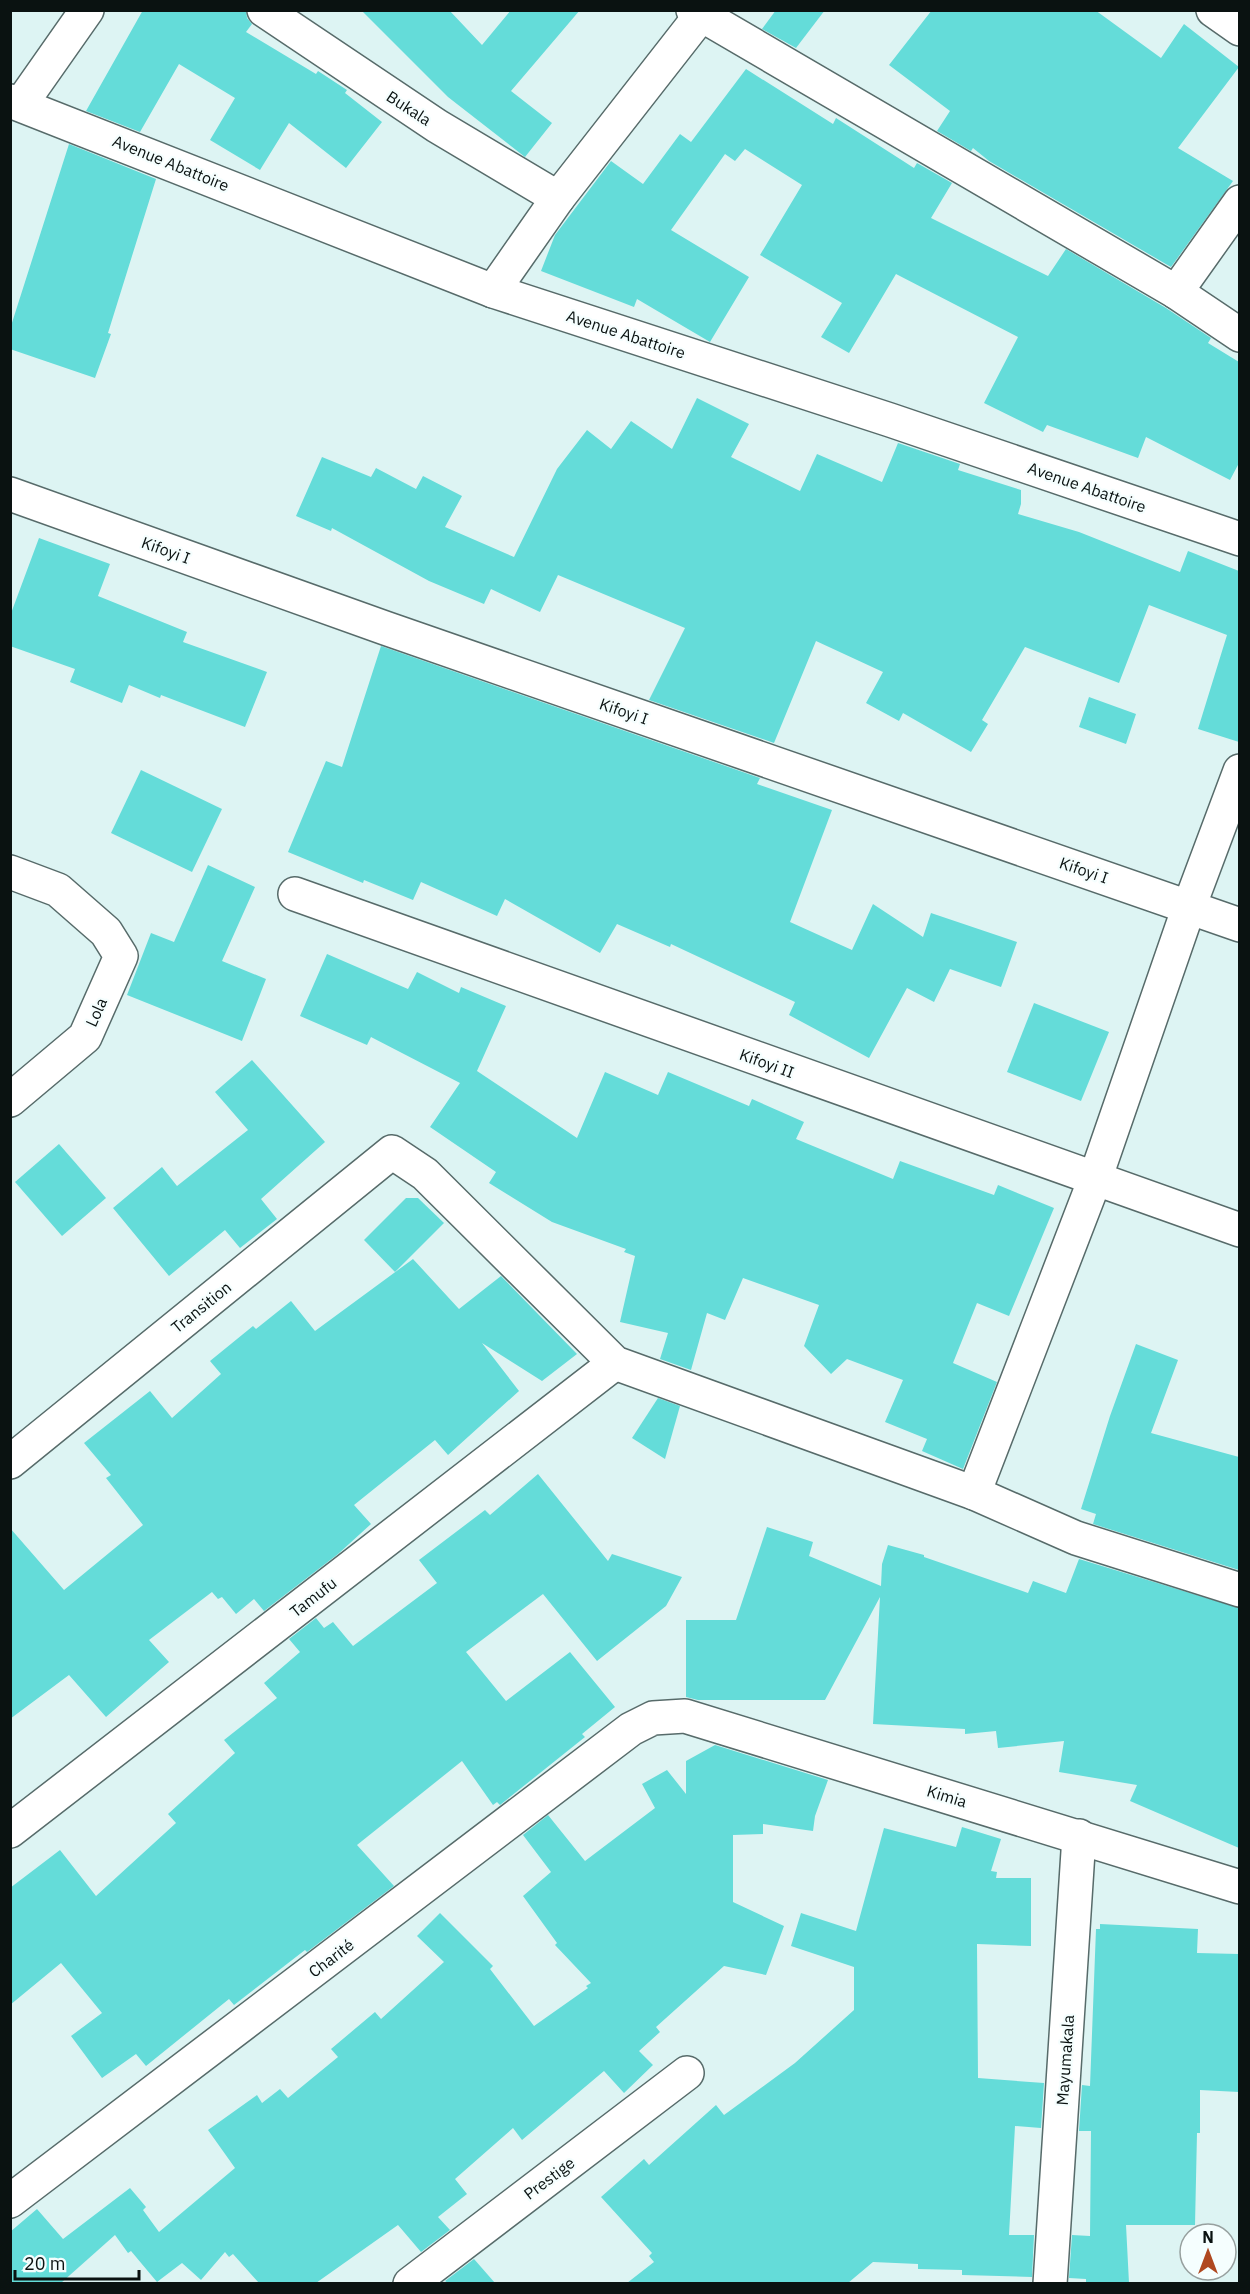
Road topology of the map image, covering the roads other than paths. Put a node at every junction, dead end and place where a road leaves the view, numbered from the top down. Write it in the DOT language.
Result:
graph roads {
  1 [pos="87,10"];
  2 [pos="264,10"];
  3 [pos="1213,10"];
  4 [pos="697,13"];
  5 [pos="1239,29"];
  6 [pos="16,102"];
  7 [pos="558,198"];
  8 [pos="1239,202"];
  9 [pos="493,291"];
  10 [pos="1176,292"];
  11 [pos="1239,335"];
  12 [pos="10,494"];
  13 [pos="1239,539"];
  14 [pos="1239,771"];
  15 [pos="10,872"];
  16 [pos="295,894"];
  17 [pos="1189,907"];
  18 [pos="1239,925"];
  19 [pos="10,1100"];
  20 [pos="1095,1179"];
  21 [pos="1239,1230"];
  22 [pos="615,1363"];
  23 [pos="10,1462"];
  24 [pos="974,1493"];
  25 [pos="1239,1590"];
  26 [pos="653,1718"];
  27 [pos="10,1831"];
  28 [pos="1079,1836"];
  29 [pos="1239,1887"];
  30 [pos="687,2073"];
  31 [pos="10,2201"];
  32 [pos="411,2283"];
  33 [pos="1050,2283"];
  1 -- 6 [label="street"];
  2 -- 7 [label="street, Bukala"];
  3 -- 5 [label="street"];
  4 -- 7 [label="street"];
  4 -- 10 [label="street"];
  6 -- 9 [label="street, Avenue Abattoire"];
  7 -- 9 [label="street"];
  8 -- 10 [label="street"];
  9 -- 13 [label="street, Avenue Abattoire"];
  10 -- 11 [label="street"];
  12 -- 17 [label="street, Kifoyi I"];
  14 -- 17 [label="street"];
  15 -- 19 [label="street, Lola"];
  16 -- 20 [label="street, Kifoyi II"];
  17 -- 18 [label="street, Kifoyi I"];
  17 -- 20 [label="street"];
  20 -- 21 [label="street, Kifoyi II"];
  20 -- 24 [label="street"];
  22 -- 23 [label="street, Transition"];
  22 -- 24 [label="street"];
  22 -- 27 [label="street, Tamufu"];
  24 -- 25 [label="street"];
  26 -- 28 [label="street, Kimia"];
  26 -- 31 [label="street, Charité"];
  28 -- 29 [label="street, Kimia"];
  28 -- 33 [label="street, Mayumakala"];
  30 -- 32 [label="street, Prestige"];
}
